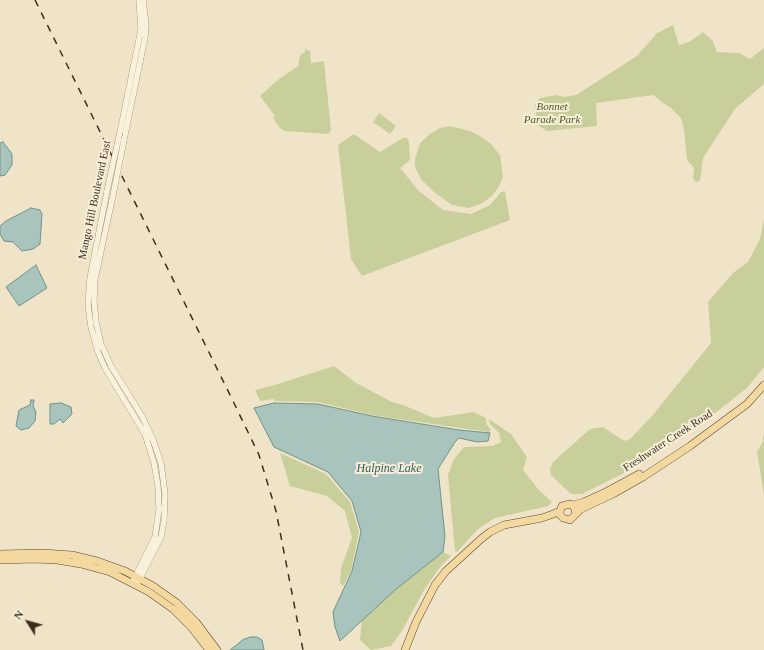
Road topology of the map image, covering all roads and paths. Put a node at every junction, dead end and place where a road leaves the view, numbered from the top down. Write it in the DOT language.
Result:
graph roads {
  1 [pos="139,0"];
  2 [pos="143,0"];
  3 [pos="764,379"];
  4 [pos="764,385"];
  5 [pos="126,397"];
  6 [pos="573,505"];
  7 [pos="560,511"];
  8 [pos="576,513"];
  9 [pos="563,518"];
  10 [pos="0,554"];
  11 [pos="0,560"];
  12 [pos="136,580"];
  13 [pos="209,650"];
  14 [pos="217,650"];
  15 [pos="405,650"];
  16 [pos="409,650"];
  1 -- 5 [label="street, Mango Hill Boulevard East, bridge"];
  2 -- 5 [label="street, Mango Hill Boulevard East, bridge"];
  3 -- 6 [label="main road, Freshwater Creek Road"];
  4 -- 8 [label="main road, Freshwater Creek Road"];
  5 -- 12 [label="street"];
  6 -- 7 [label="main road"];
  6 -- 8 [label="main road"];
  7 -- 9 [label="main road"];
  7 -- 15 [label="main road"];
  8 -- 9 [label="main road"];
  9 -- 16 [label="main road"];
  10 -- 12 [label="main road"];
  11 -- 12 [label="main road"];
  12 -- 13 [label="main road"];
  12 -- 14 [label="main road"];
}
